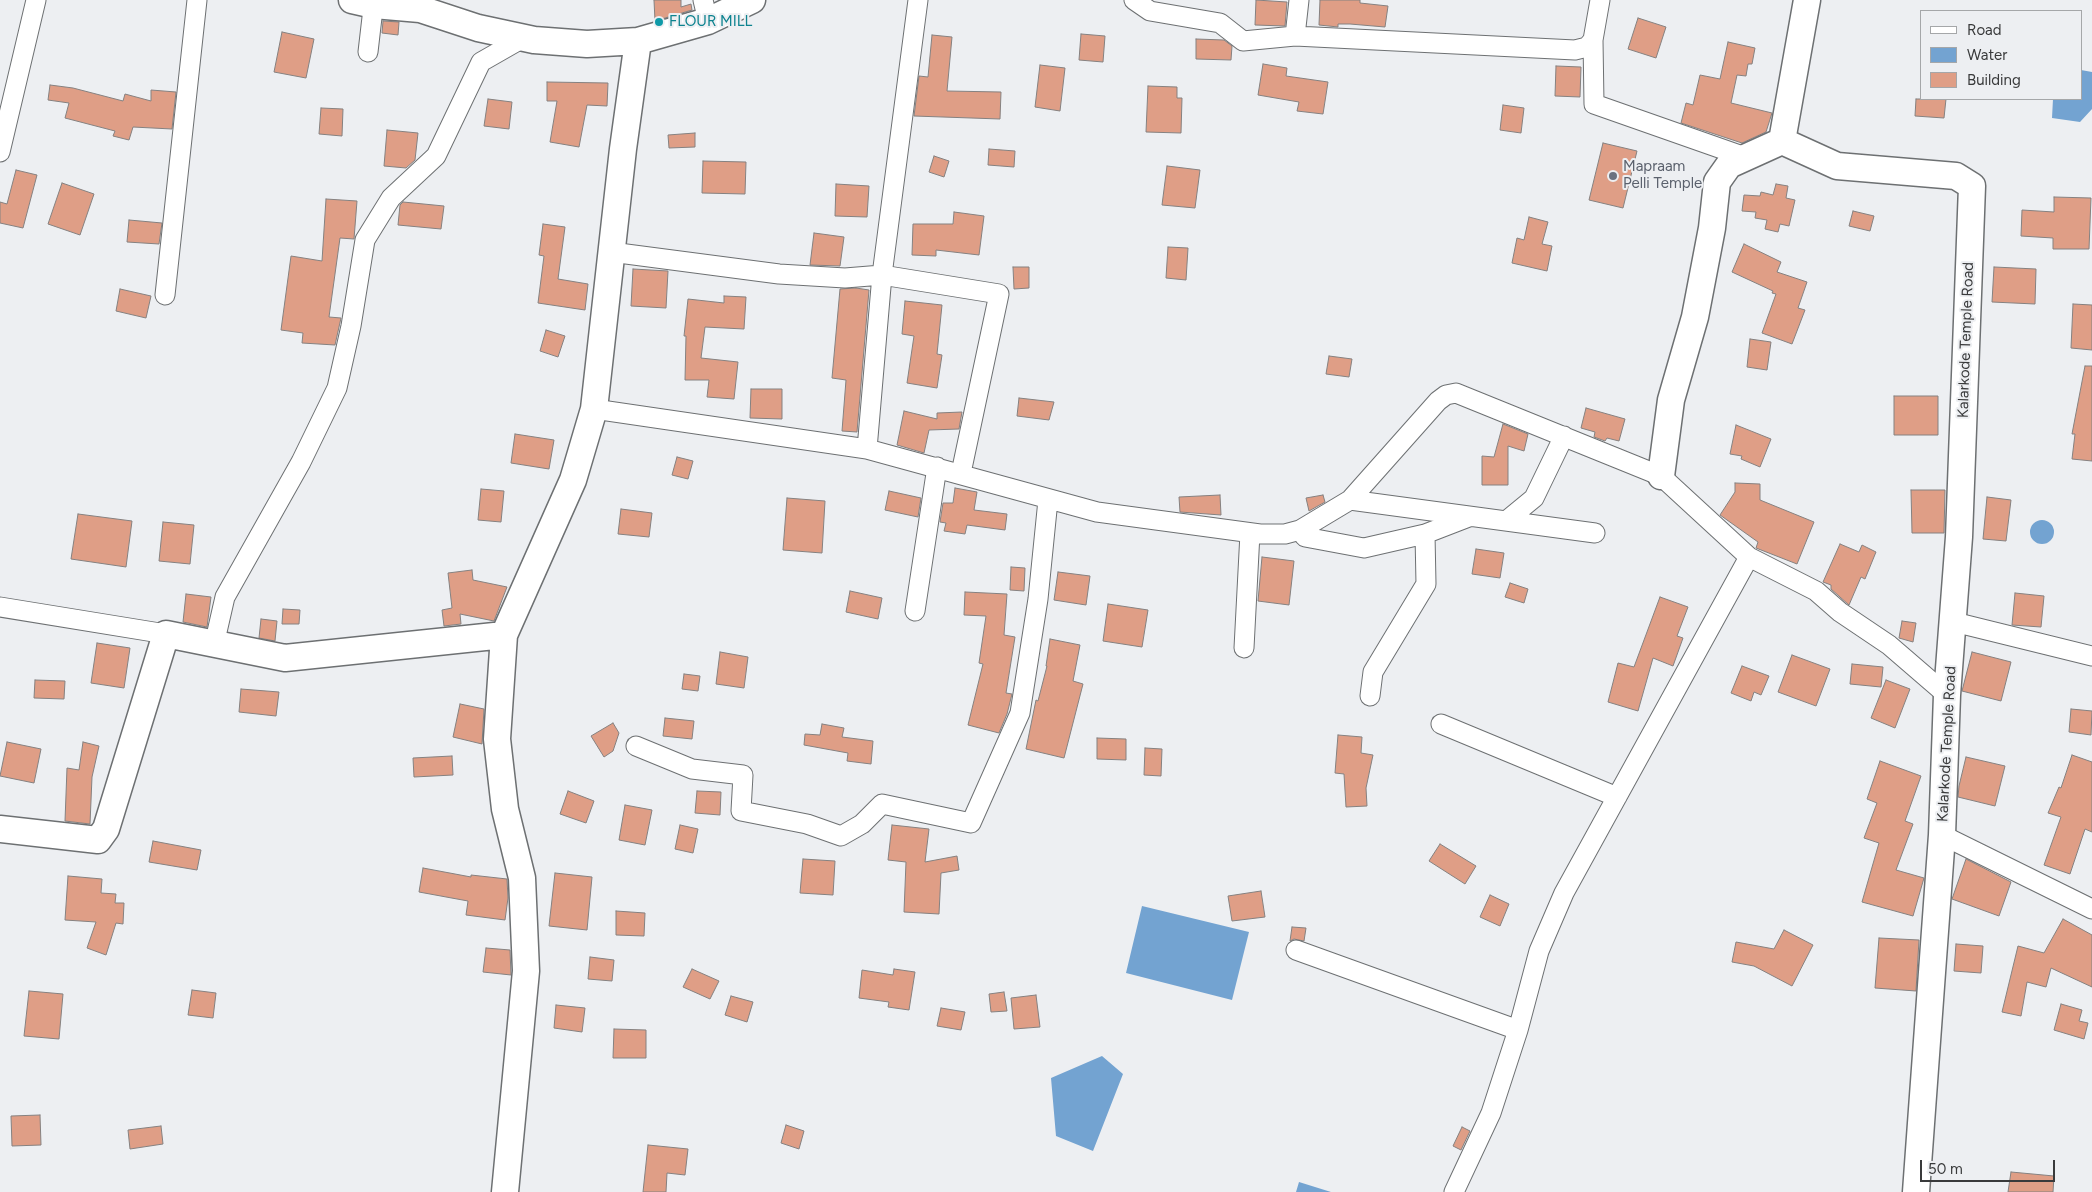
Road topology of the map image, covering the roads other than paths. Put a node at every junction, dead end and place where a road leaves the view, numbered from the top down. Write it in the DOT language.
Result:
graph roads {
  1 [pos="36,0"];
  2 [pos="197,0"];
  3 [pos="752,0"];
  4 [pos="918,0"];
  5 [pos="1134,0"];
  6 [pos="1299,0"];
  7 [pos="1600,0"];
  8 [pos="1807,0"];
  9 [pos="367,2"];
  10 [pos="706,10"];
  11 [pos="1295,36"];
  12 [pos="523,38"];
  13 [pos="1593,40"];
  14 [pos="638,41"];
  15 [pos="368,52"];
  16 [pos="1782,141"];
  17 [pos="0,152"];
  18 [pos="1745,157"];
  19 [pos="611,252"];
  20 [pos="882,275"];
  21 [pos="165,295"];
  22 [pos="594,409"];
  23 [pos="1564,436"];
  24 [pos="867,449"];
  25 [pos="937,467"];
  26 [pos="961,473"];
  27 [pos="1661,476"];
  28 [pos="1048,500"];
  29 [pos="1350,500"];
  30 [pos="1470,516"];
  31 [pos="1506,521"];
  32 [pos="1300,530"];
  33 [pos="1250,533"];
  34 [pos="1595,533"];
  35 [pos="1425,534"];
  36 [pos="1749,556"];
  37 [pos="0,607"];
  38 [pos="915,611"];
  39 [pos="1954,622"];
  40 [pos="166,634"];
  41 [pos="504,635"];
  42 [pos="214,645"];
  43 [pos="1244,648"];
  44 [pos="2092,656"];
  45 [pos="1947,695"];
  46 [pos="1370,696"];
  47 [pos="1442,724"];
  48 [pos="636,746"];
  49 [pos="1617,797"];
  50 [pos="0,830"];
  51 [pos="1942,835"];
  52 [pos="2092,909"];
  53 [pos="1296,950"];
  54 [pos="1518,1030"];
  55 [pos="505,1192"];
  56 [pos="1454,1192"];
  57 [pos="1916,1192"];
  1 -- 17 [label="street"];
  2 -- 21 [label="street"];
  3 -- 10 [label="main road"];
  4 -- 20 [label="street"];
  5 -- 11 [label="street"];
  6 -- 11 [label="street"];
  7 -- 13 [label="street"];
  8 -- 16 [label="main road"];
  9 -- 12 [label="main road"];
  9 -- 15 [label="street"];
  10 -- 14 [label="main road"];
  11 -- 13 [label="street"];
  12 -- 14 [label="main road"];
  12 -- 42 [label="street"];
  13 -- 18 [label="street"];
  14 -- 19 [label="main road"];
  16 -- 18 [label="main road"];
  16 -- 39 [label="main road, Kalarkode Temple Road"];
  18 -- 27 [label="main road"];
  19 -- 20 [label="street"];
  19 -- 22 [label="main road"];
  20 -- 24 [label="street"];
  20 -- 26 [label="street"];
  22 -- 24 [label="street"];
  22 -- 41 [label="main road"];
  23 -- 27 [label="street"];
  23 -- 29 [label="street"];
  23 -- 31 [label="street"];
  24 -- 25 [label="street"];
  25 -- 26 [label="street"];
  25 -- 38 [label="street"];
  26 -- 28 [label="street"];
  27 -- 36 [label="street"];
  28 -- 33 [label="street"];
  28 -- 48 [label="street"];
  29 -- 30 [label="street"];
  29 -- 32 [label="street"];
  30 -- 31 [label="street"];
  30 -- 35 [label="street"];
  31 -- 34 [label="street"];
  32 -- 33 [label="street"];
  32 -- 35 [label="street"];
  33 -- 43 [label="street"];
  35 -- 46 [label="street"];
  36 -- 45 [label="street"];
  36 -- 49 [label="street"];
  37 -- 40 [label="street"];
  39 -- 44 [label="street"];
  39 -- 45 [label="main road, Kalarkode Temple Road"];
  40 -- 42 [label="main road"];
  40 -- 50 [label="main road"];
  41 -- 42 [label="main road"];
  41 -- 55 [label="main road"];
  45 -- 51 [label="main road, Kalarkode Temple Road"];
  47 -- 49 [label="street"];
  49 -- 54 [label="street"];
  51 -- 52 [label="street"];
  51 -- 57 [label="main road, Kalarkode Temple Road"];
  53 -- 54 [label="street"];
  54 -- 56 [label="street"];
}
